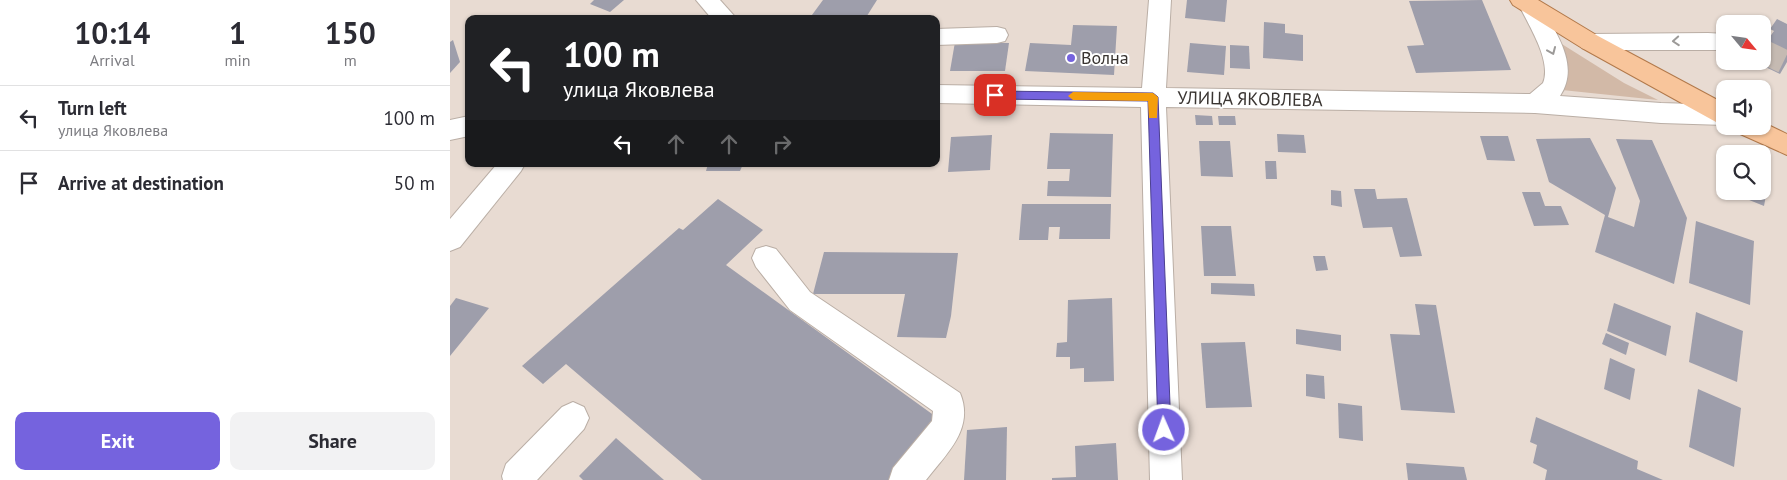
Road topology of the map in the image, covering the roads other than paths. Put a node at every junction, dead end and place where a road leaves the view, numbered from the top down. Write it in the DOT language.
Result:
graph roads {
  1 [pos="707,0"];
  2 [pos="1160,0"];
  3 [pos="1526,3"];
  4 [pos="722,15"];
  5 [pos="997,35"];
  6 [pos="940,37"];
  7 [pos="1716,41"];
  8 [pos="1590,42"];
  9 [pos="940,94"];
  10 [pos="1153,97"];
  11 [pos="1535,104"];
  12 [pos="1716,110"];
  13 [pos="1716,115"];
  14 [pos="465,127"];
  15 [pos="450,130"];
  16 [pos="1766,135"];
  17 [pos="1787,146"];
  18 [pos="510,167"];
  19 [pos="450,239"];
  20 [pos="766,258"];
  21 [pos="573,418"];
  22 [pos="516,479"];
  23 [pos="905,480"];
  24 [pos="1166,480"];
  1 -- 4 [label="street"];
  2 -- 10 [label="street"];
  3 -- 8 [label="main road"];
  3 -- 11 [label="street, one-way"];
  5 -- 6 [label="street"];
  7 -- 8 [label="street, one-way"];
  8 -- 12 [label="main road"];
  9 -- 10 [label="street, УЛИЦА ЯКОВЛЕВА"];
  10 -- 11 [label="street, УЛИЦА ЯКОВЛЕВА"];
  10 -- 24 [label="street"];
  11 -- 13 [label="street, УЛИЦА ЯКОВЛЕВА"];
  14 -- 15 [label="street"];
  16 -- 17 [label="main road"];
  18 -- 19 [label="street"];
  20 -- 23 [label="street"];
  21 -- 22 [label="street"];
}
